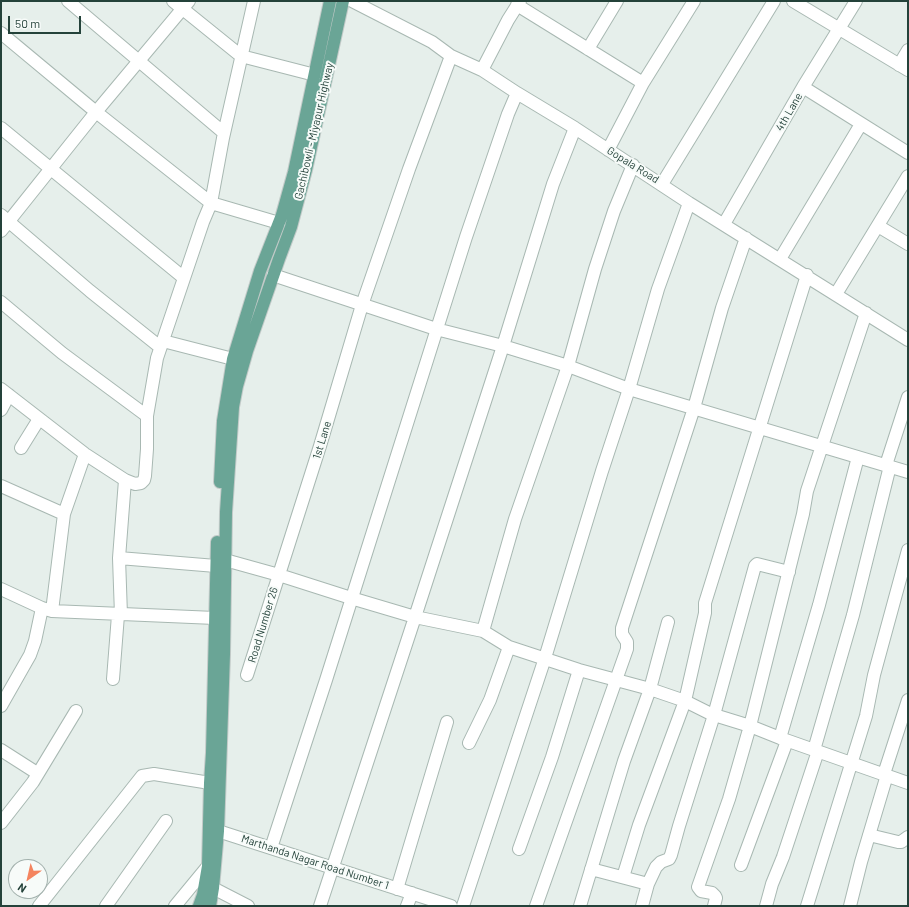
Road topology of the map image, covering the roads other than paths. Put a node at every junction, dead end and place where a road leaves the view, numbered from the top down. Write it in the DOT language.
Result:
graph roads {
  1 [pos="68,1"];
  2 [pos="254,1"];
  3 [pos="330,1"];
  4 [pos="343,1"];
  5 [pos="352,1"];
  6 [pos="617,1"];
  7 [pos="694,1"];
  8 [pos="774,1"];
  9 [pos="793,1"];
  10 [pos="856,1"];
  11 [pos="518,3"];
  12 [pos="181,4"];
  13 [pos="839,28"];
  14 [pos="1,33"];
  15 [pos="588,48"];
  16 [pos="908,50"];
  17 [pos="241,56"];
  18 [pos="451,56"];
  19 [pos="139,61"];
  20 [pos="903,67"];
  21 [pos="482,70"];
  22 [pos="315,75"];
  23 [pos="643,83"];
  24 [pos="803,87"];
  25 [pos="517,93"];
  26 [pos="96,112"];
  27 [pos="861,124"];
  28 [pos="1,128"];
  29 [pos="575,128"];
  30 [pos="224,133"];
  31 [pos="608,150"];
  32 [pos="908,153"];
  33 [pos="633,165"];
  34 [pos="50,169"];
  35 [pos="908,176"];
  36 [pos="662,184"];
  37 [pos="211,203"];
  38 [pos="689,203"];
  39 [pos="5,218"];
  40 [pos="279,223"];
  41 [pos="724,224"];
  42 [pos="878,226"];
  43 [pos="1,231"];
  44 [pos="746,238"];
  45 [pos="908,244"];
  46 [pos="780,259"];
  47 [pos="273,275"];
  48 [pos="807,275"];
  49 [pos="184,278"];
  50 [pos="836,294"];
  51 [pos="1,302"];
  52 [pos="362,305"];
  53 [pos="866,312"];
  54 [pos="436,329"];
  55 [pos="908,340"];
  56 [pos="161,344"];
  57 [pos="503,346"];
  58 [pos="233,359"];
  59 [pos="568,366"];
  60 [pos="629,389"];
  61 [pos="5,392"];
  62 [pos="908,397"];
  63 [pos="694,408"];
  64 [pos="1,410"];
  65 [pos="228,414"];
  66 [pos="147,416"];
  67 [pos="39,419"];
  68 [pos="759,427"];
  69 [pos="822,446"];
  70 [pos="21,448"];
  71 [pos="85,454"];
  72 [pos="858,457"];
  73 [pos="888,466"];
  74 [pos="908,472"];
  75 [pos="125,480"];
  76 [pos="1,486"];
  77 [pos="64,514"];
  78 [pos="908,550"];
  79 [pos="119,558"];
  80 [pos="220,563"];
  81 [pos="789,572"];
  82 [pos="279,575"];
  83 [pos="1,588"];
  84 [pos="351,598"];
  85 [pos="47,609"];
  86 [pos="120,615"];
  87 [pos="415,617"];
  88 [pos="215,618"];
  89 [pos="668,622"];
  90 [pos="482,631"];
  91 [pos="509,647"];
  92 [pos="545,658"];
  93 [pos="579,670"];
  94 [pos="248,675"];
  95 [pos="113,679"];
  96 [pos="615,680"];
  97 [pos="650,689"];
  98 [pos="908,700"];
  99 [pos="685,701"];
  100 [pos="1,706"];
  101 [pos="76,711"];
  102 [pos="714,715"];
  103 [pos="447,722"];
  104 [pos="750,726"];
  105 [pos="783,739"];
  106 [pos="469,743"];
  107 [pos="1,750"];
  108 [pos="816,751"];
  109 [pos="852,763"];
  110 [pos="37,773"];
  111 [pos="885,775"];
  112 [pos="210,783"];
  113 [pos="908,783"];
  114 [pos="166,821"];
  115 [pos="1,823"];
  116 [pos="218,831"];
  117 [pos="869,835"];
  118 [pos="908,837"];
  119 [pos="271,848"];
  120 [pos="519,849"];
  121 [pos="741,865"];
  122 [pos="208,866"];
  123 [pos="333,868"];
  124 [pos="591,869"];
  125 [pos="623,877"];
  126 [pos="648,884"];
  127 [pos="214,888"];
  128 [pos="397,888"];
  129 [pos="412,893"];
  130 [pos="39,906"];
  131 [pos="106,906"];
  132 [pos="175,906"];
  133 [pos="199,906"];
  134 [pos="210,906"];
  135 [pos="248,906"];
  136 [pos="320,906"];
  137 [pos="407,906"];
  138 [pos="452,906"];
  139 [pos="463,906"];
  140 [pos="536,906"];
  141 [pos="580,906"];
  142 [pos="642,906"];
  143 [pos="714,906"];
  144 [pos="766,906"];
  145 [pos="807,906"];
  146 [pos="850,906"];
  1 -- 19 [label="street"];
  2 -- 17 [label="street"];
  3 -- 22 [label="main road, Gachibowli - Miyapur Highway"];
  4 -- 47 [label="main road, Gachibowli - Miyapur Highway"];
  5 -- 18 [label="street, Gopala Road"];
  6 -- 15 [label="street"];
  7 -- 23 [label="street"];
  8 -- 36 [label="street"];
  9 -- 13 [label="street"];
  10 -- 13 [label="street, 4th Lane"];
  11 -- 15 [label="street"];
  11 -- 21 [label="street"];
  12 -- 17 [label="street"];
  12 -- 19 [label="street"];
  13 -- 20 [label="street"];
  13 -- 24 [label="street, 4th Lane"];
  14 -- 26 [label="street"];
  15 -- 23 [label="street"];
  16 -- 20 [label="street"];
  17 -- 22 [label="street"];
  17 -- 30 [label="street"];
  18 -- 21 [label="street, Gopala Road"];
  18 -- 52 [label="street, 1st Lane"];
  19 -- 26 [label="street"];
  19 -- 30 [label="street"];
  21 -- 25 [label="street, Gopala Road"];
  22 -- 40 [label="main road, Gachibowli - Miyapur Highway"];
  23 -- 31 [label="street"];
  24 -- 27 [label="street"];
  24 -- 41 [label="street, 4th Lane"];
  25 -- 29 [label="street, Gopala Road"];
  25 -- 54 [label="street"];
  26 -- 34 [label="street"];
  26 -- 37 [label="street"];
  27 -- 32 [label="street"];
  27 -- 46 [label="street"];
  28 -- 34 [label="street"];
  29 -- 31 [label="street, Gopala Road"];
  29 -- 57 [label="street"];
  30 -- 37 [label="street"];
  31 -- 33 [label="street, Gopala Road"];
  33 -- 36 [label="street, Gopala Road"];
  33 -- 59 [label="street"];
  34 -- 39 [label="street"];
  34 -- 49 [label="street"];
  35 -- 42 [label="street"];
  36 -- 38 [label="street, Gopala Road"];
  37 -- 40 [label="street"];
  37 -- 49 [label="street"];
  38 -- 41 [label="street, Gopala Road"];
  38 -- 60 [label="street"];
  39 -- 43 [label="street"];
  39 -- 56 [label="street"];
  40 -- 58 [label="main road, Gachibowli - Miyapur Highway"];
  41 -- 44 [label="street, Gopala Road"];
  42 -- 45 [label="street"];
  42 -- 50 [label="street"];
  44 -- 46 [label="street, Gopala Road"];
  44 -- 63 [label="street"];
  46 -- 48 [label="street, Gopala Road"];
  47 -- 52 [label="street"];
  47 -- 65 [label="main road, Gachibowli - Miyapur Highway"];
  48 -- 50 [label="street, Gopala Road"];
  48 -- 68 [label="street"];
  49 -- 56 [label="street"];
  50 -- 53 [label="street, Gopala Road"];
  51 -- 66 [label="street"];
  52 -- 54 [label="street"];
  52 -- 82 [label="street, 1st Lane"];
  53 -- 55 [label="street, Gopala Road"];
  53 -- 69 [label="street"];
  54 -- 57 [label="street"];
  54 -- 84 [label="street"];
  56 -- 58 [label="street"];
  56 -- 66 [label="street"];
  57 -- 59 [label="street"];
  57 -- 87 [label="street"];
  58 -- 65 [label="main road, Gachibowli - Miyapur Highway"];
  59 -- 60 [label="street"];
  59 -- 90 [label="street"];
  60 -- 63 [label="street"];
  60 -- 92 [label="street"];
  61 -- 64 [label="street"];
  61 -- 67 [label="street"];
  62 -- 73 [label="street"];
  63 -- 68 [label="street"];
  63 -- 96 [label="street"];
  65 -- 80 [label="main road"];
  66 -- 75 [label="street"];
  67 -- 70 [label="street"];
  67 -- 71 [label="street"];
  68 -- 69 [label="street"];
  68 -- 99 [label="street"];
  69 -- 72 [label="street"];
  69 -- 81 [label="street"];
  71 -- 75 [label="street"];
  71 -- 77 [label="street"];
  72 -- 73 [label="street"];
  72 -- 105 [label="street"];
  73 -- 74 [label="street"];
  73 -- 108 [label="street"];
  75 -- 79 [label="street"];
  76 -- 77 [label="street"];
  77 -- 85 [label="street"];
  78 -- 109 [label="street"];
  79 -- 80 [label="street"];
  79 -- 86 [label="street"];
  80 -- 82 [label="street"];
  80 -- 88 [label="main road"];
  80 -- 116 [label="main road"];
  81 -- 102 [label="street"];
  81 -- 104 [label="street"];
  82 -- 84 [label="street"];
  82 -- 94 [label="street, Road Number 26"];
  83 -- 85 [label="street"];
  84 -- 87 [label="street"];
  84 -- 119 [label="street"];
  85 -- 86 [label="street"];
  85 -- 100 [label="street"];
  86 -- 88 [label="street"];
  86 -- 95 [label="street"];
  87 -- 90 [label="street"];
  87 -- 123 [label="street"];
  88 -- 112 [label="main road"];
  89 -- 97 [label="street"];
  90 -- 91 [label="street"];
  91 -- 92 [label="street"];
  91 -- 106 [label="street"];
  92 -- 93 [label="street"];
  92 -- 139 [label="street"];
  93 -- 96 [label="street"];
  93 -- 120 [label="street"];
  96 -- 97 [label="street"];
  96 -- 140 [label="street"];
  97 -- 99 [label="street"];
  97 -- 124 [label="street"];
  98 -- 111 [label="street"];
  99 -- 102 [label="street"];
  99 -- 125 [label="street"];
  101 -- 110 [label="street"];
  102 -- 104 [label="street"];
  102 -- 126 [label="street"];
  103 -- 128 [label="street"];
  104 -- 105 [label="street"];
  104 -- 143 [label="street"];
  105 -- 108 [label="street"];
  105 -- 121 [label="street"];
  107 -- 110 [label="street"];
  108 -- 109 [label="street"];
  108 -- 144 [label="street"];
  109 -- 111 [label="street"];
  109 -- 145 [label="street"];
  110 -- 115 [label="street"];
  111 -- 113 [label="street"];
  111 -- 117 [label="street"];
  112 -- 122 [label="main road"];
  112 -- 130 [label="street"];
  114 -- 131 [label="street"];
  116 -- 119 [label="street, Marthanda Nagar Road Number 1"];
  116 -- 127 [label="main road"];
  117 -- 118 [label="street"];
  117 -- 146 [label="street"];
  119 -- 123 [label="street, Marthanda Nagar Road Number 1"];
  122 -- 132 [label="street"];
  122 -- 133 [label="main road"];
  123 -- 128 [label="street, Marthanda Nagar Road Number 1"];
  123 -- 136 [label="street"];
  124 -- 125 [label="street"];
  124 -- 141 [label="street"];
  125 -- 126 [label="street"];
  126 -- 142 [label="street"];
  127 -- 134 [label="main road"];
  127 -- 135 [label="street"];
  128 -- 129 [label="street, Marthanda Nagar Road Number 1"];
  129 -- 137 [label="street"];
  129 -- 138 [label="street, Marthanda Nagar Road Number 1"];
}
